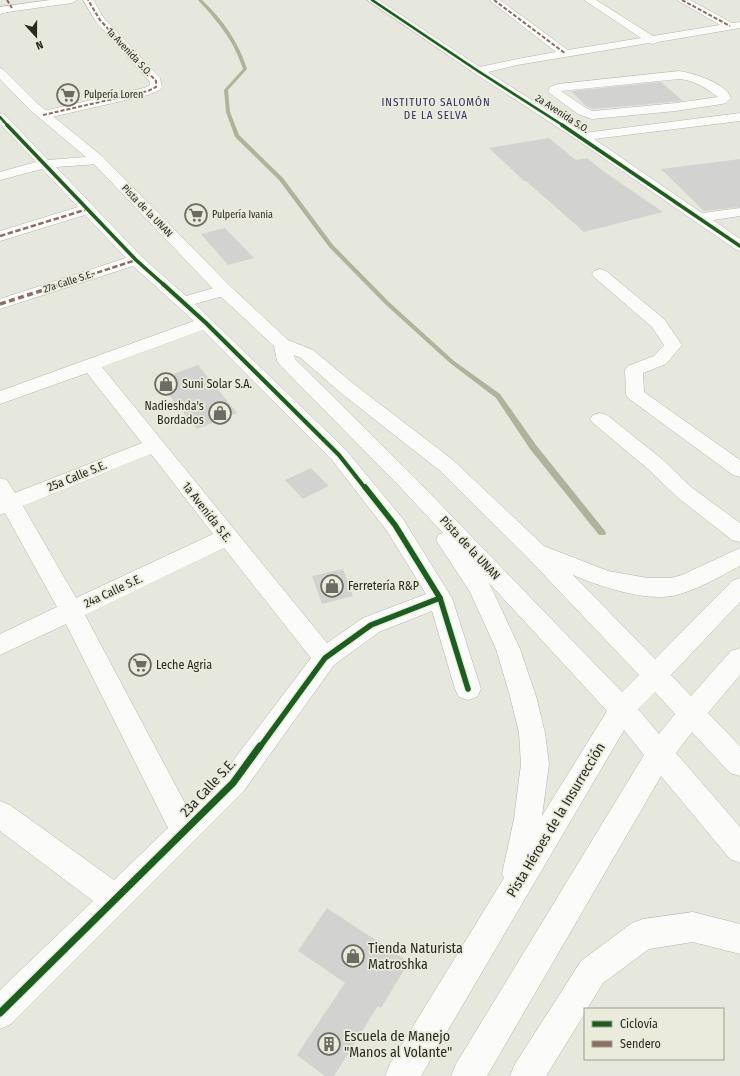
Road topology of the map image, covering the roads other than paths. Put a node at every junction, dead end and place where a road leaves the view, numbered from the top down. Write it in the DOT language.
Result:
graph roads {
  1 [pos="72,0"];
  2 [pos="88,0"];
  3 [pos="372,0"];
  4 [pos="494,0"];
  5 [pos="589,0"];
  6 [pos="682,0"];
  7 [pos="4,8"];
  8 [pos="735,26"];
  9 [pos="652,41"];
  10 [pos="566,54"];
  11 [pos="478,70"];
  12 [pos="0,72"];
  13 [pos="5,80"];
  14 [pos="570,103"];
  15 [pos="536,108"];
  16 [pos="43,115"];
  17 [pos="740,117"];
  18 [pos="1,119"];
  19 [pos="582,137"];
  20 [pos="98,160"];
  21 [pos="45,164"];
  22 [pos="0,176"];
  23 [pos="88,209"];
  24 [pos="740,212"];
  25 [pos="698,218"];
  26 [pos="0,236"];
  27 [pos="740,246"];
  28 [pos="136,260"];
  29 [pos="600,274"];
  30 [pos="224,290"];
  31 [pos="183,302"];
  32 [pos="0,304"];
  33 [pos="206,323"];
  34 [pos="282,344"];
  35 [pos="91,365"];
  36 [pos="0,398"];
  37 [pos="600,419"];
  38 [pos="155,445"];
  39 [pos="740,470"];
  40 [pos="408,483"];
  41 [pos="4,499"];
  42 [pos="740,534"];
  43 [pos="226,537"];
  44 [pos="536,552"];
  45 [pos="740,556"];
  46 [pos="740,587"];
  47 [pos="440,598"];
  48 [pos="71,611"];
  49 [pos="0,644"];
  50 [pos="324,658"];
  51 [pos="740,658"];
  52 [pos="655,675"];
  53 [pos="468,689"];
  54 [pos="622,709"];
  55 [pos="692,713"];
  56 [pos="660,753"];
  57 [pos="740,764"];
  58 [pos="0,814"];
  59 [pos="184,830"];
  60 [pos="740,849"];
  61 [pos="514,889"];
  62 [pos="115,899"];
  63 [pos="740,939"];
  64 [pos="0,1013"];
  65 [pos="402,1076"];
  66 [pos="468,1076"];
  67 [pos="526,1076"];
  1 -- 7 [label="street"];
  2 -- 16 [label="street, 1a Avenida S.O."];
  3 -- 11 [label="street, 2a Avenida S.O."];
  4 -- 10 [label="street"];
  5 -- 9 [label="street"];
  6 -- 8 [label="street"];
  8 -- 9 [label="street"];
  9 -- 10 [label="street"];
  10 -- 11 [label="street"];
  11 -- 15 [label="street, 2a Avenida S.O."];
  12 -- 13 [label="street, Pista de la UNAN"];
  13 -- 16 [label="street, Pista de la UNAN"];
  14 -- 14 [label="street"];
  14 -- 15 [label="street"];
  15 -- 19 [label="street, 2a Avenida S.O."];
  16 -- 20 [label="street, Pista de la UNAN"];
  17 -- 19 [label="street"];
  18 -- 21 [label="street"];
  19 -- 25 [label="street, 2a Avenida S.O."];
  20 -- 21 [label="street"];
  20 -- 30 [label="street, Pista de la UNAN"];
  21 -- 22 [label="street"];
  21 -- 23 [label="street"];
  23 -- 26 [label="street"];
  23 -- 28 [label="street"];
  24 -- 25 [label="street"];
  25 -- 27 [label="street, 2a Avenida S.O."];
  28 -- 31 [label="street"];
  28 -- 32 [label="street, 27a Calle S.E."];
  29 -- 39 [label="street"];
  30 -- 31 [label="street"];
  30 -- 34 [label="street, Pista de la UNAN"];
  31 -- 33 [label="street"];
  33 -- 35 [label="street"];
  33 -- 47 [label="street"];
  34 -- 40 [label="street, Pista de la UNAN"];
  34 -- 44 [label="street, Pista de la UNAN"];
  35 -- 36 [label="street"];
  35 -- 38 [label="street, 1a Avenida S.E."];
  37 -- 42 [label="street"];
  38 -- 41 [label="street, 25a Calle S.E."];
  38 -- 43 [label="street, 1a Avenida S.E."];
  40 -- 54 [label="street, Pista de la UNAN"];
  40 -- 61 [label="street"];
  41 -- 48 [label="street"];
  43 -- 48 [label="street, 24a Calle S.E."];
  43 -- 50 [label="street, 1a Avenida S.E."];
  44 -- 45 [label="street"];
  44 -- 52 [label="street, Pista de la UNAN"];
  46 -- 52 [label="street, Pista Héroes de la Insurrección"];
  47 -- 50 [label="street, 23a Calle S.E."];
  47 -- 53 [label="street"];
  48 -- 49 [label="street, 24a Calle S.E."];
  48 -- 59 [label="street"];
  50 -- 59 [label="street, 23a Calle S.E."];
  51 -- 55 [label="street"];
  52 -- 54 [label="street, Pista Héroes de la Insurrección"];
  52 -- 55 [label="street, Pista de la UNAN"];
  54 -- 56 [label="street, Pista de la UNAN"];
  54 -- 61 [label="street, Pista Héroes de la Insurrección"];
  55 -- 56 [label="street"];
  55 -- 57 [label="street, Pista de la UNAN"];
  56 -- 60 [label="street, Pista de la UNAN"];
  56 -- 66 [label="street"];
  58 -- 62 [label="street"];
  59 -- 62 [label="street, 23a Calle S.E."];
  61 -- 65 [label="street, Pista Héroes de la Insurrección"];
  62 -- 64 [label="street, 23a Calle S.E."];
  63 -- 67 [label="street"];
}
